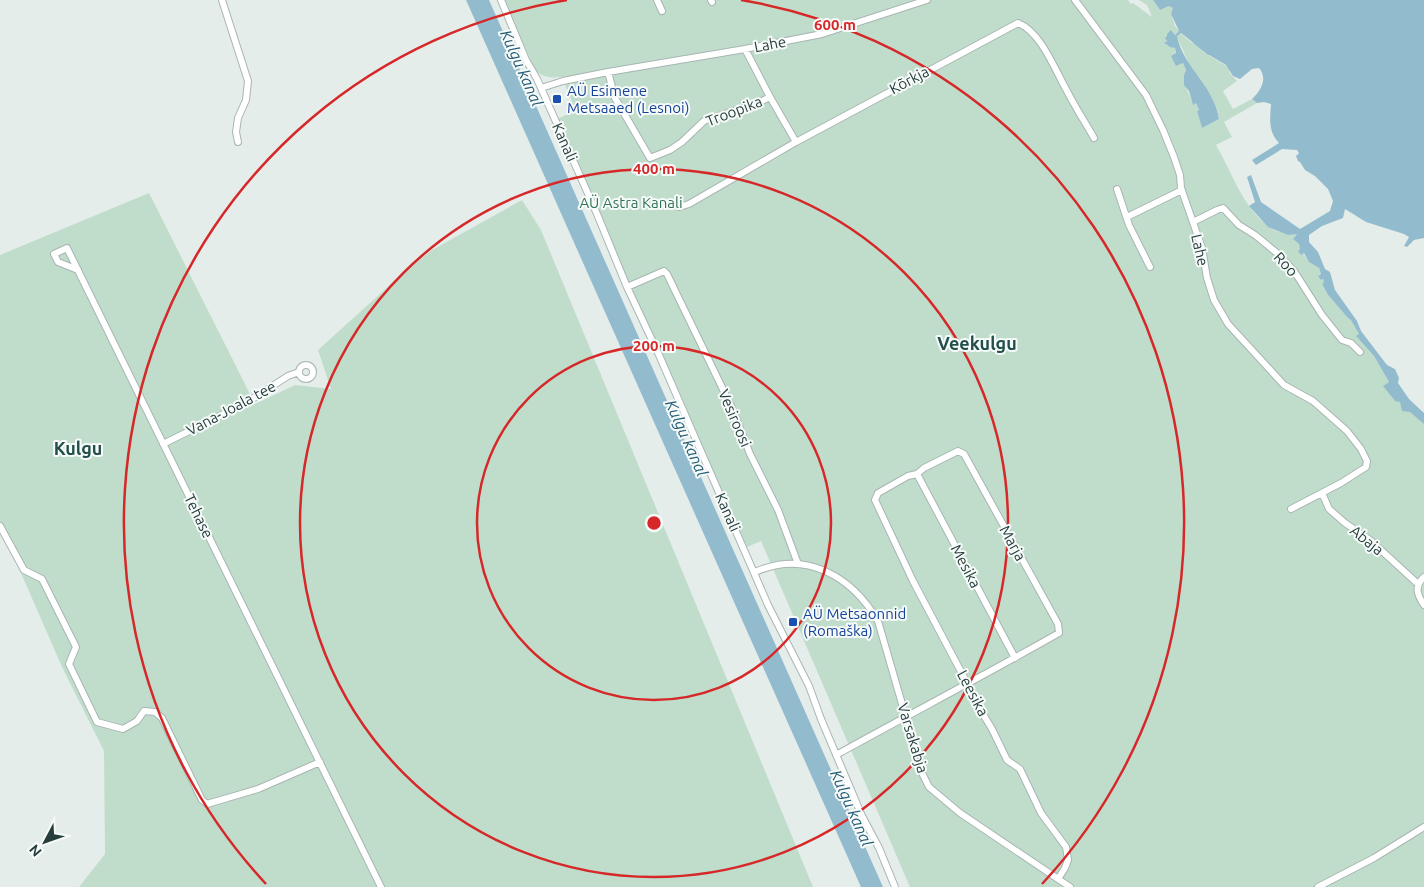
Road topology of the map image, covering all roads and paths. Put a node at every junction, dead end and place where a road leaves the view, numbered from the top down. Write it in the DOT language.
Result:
graph roads {
  1 [pos="222,0"];
  2 [pos="501,0"];
  3 [pos="657,0"];
  4 [pos="927,0"];
  5 [pos="1075,0"];
  6 [pos="662,11"];
  7 [pos="745,49"];
  8 [pos="608,72"];
  9 [pos="541,88"];
  10 [pos="770,97"];
  11 [pos="1094,138"];
  12 [pos="238,142"];
  13 [pos="796,142"];
  14 [pos="1117,189"];
  15 [pos="1182,190"];
  16 [pos="679,207"];
  17 [pos="1127,217"];
  18 [pos="1193,222"];
  19 [pos="1150,267"];
  20 [pos="78,270"];
  21 [pos="627,287"];
  22 [pos="1360,352"];
  23 [pos="299,372"];
  24 [pos="164,444"];
  25 [pos="917,474"];
  26 [pos="1322,493"];
  27 [pos="1291,509"];
  28 [pos="0,526"];
  29 [pos="798,564"];
  30 [pos="755,572"];
  31 [pos="1424,577"];
  32 [pos="1418,584"];
  33 [pos="1424,605"];
  34 [pos="1015,658"];
  35 [pos="967,683"];
  36 [pos="906,716"];
  37 [pos="836,755"];
  38 [pos="320,762"];
  39 [pos="1424,828"];
  40 [pos="1058,879"];
  41 [pos="381,887"];
  42 [pos="895,887"];
  43 [pos="1070,887"];
  44 [pos="1318,887"];
  1 -- 12 [label="street"];
  2 -- 9 [label="street, Kanali"];
  3 -- 6 [label="street"];
  4 -- 7 [label="street, Lahe"];
  5 -- 15 [label="street, Lahe"];
  7 -- 8 [label="street, Lahe"];
  7 -- 10 [label="street"];
  8 -- 9 [label="street, Lahe"];
  8 -- 10 [label="street, Troopika"];
  9 -- 21 [label="street, Kanali"];
  10 -- 13 [label="street"];
  11 -- 13 [label="street, Kõrkja"];
  13 -- 16 [label="street, Kõrkja"];
  14 -- 17 [label="street"];
  15 -- 17 [label="street"];
  15 -- 18 [label="street, Lahe"];
  17 -- 19 [label="street"];
  18 -- 22 [label="street, Roo"];
  18 -- 26 [label="street, Lahe"];
  20 -- 24 [label="street, Tehase"];
  21 -- 29 [label="street, Vesiroosi"];
  21 -- 30 [label="street, Kanali"];
  23 -- 24 [label="street, Vana-Joala tee"];
  24 -- 38 [label="street, Tehase"];
  25 -- 34 [label="street, Mesika"];
  25 -- 34 [label="street, Marja"];
  25 -- 35 [label="street, Leesika"];
  26 -- 27 [label="street"];
  26 -- 32 [label="street, Abaja"];
  28 -- 38 [label="street"];
  29 -- 30 [label="street, Varsakabja"];
  29 -- 36 [label="street, Varsakabja"];
  30 -- 37 [label="street, Kanali"];
  31 -- 32 [label="street"];
  32 -- 33 [label="street"];
  34 -- 35 [label="street"];
  35 -- 36 [label="street"];
  35 -- 40 [label="street, Leesika"];
  36 -- 37 [label="street"];
  36 -- 40 [label="street, Varsakabja"];
  37 -- 42 [label="street, Kanali"];
  38 -- 41 [label="street, Tehase"];
  39 -- 44 [label="street"];
  40 -- 43 [label="street, Varsakabja"];
}
